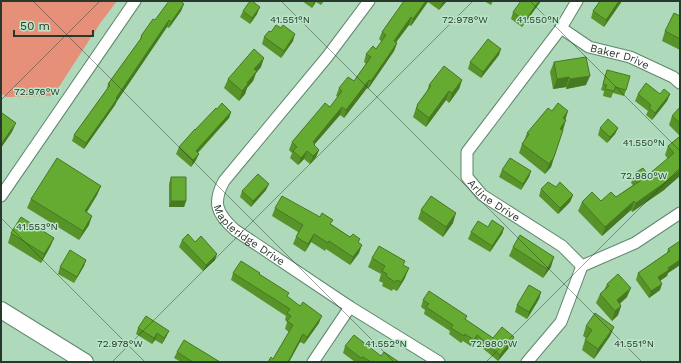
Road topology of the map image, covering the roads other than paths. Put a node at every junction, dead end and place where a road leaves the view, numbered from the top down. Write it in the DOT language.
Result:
graph roads {
  1 [pos="135,1"];
  2 [pos="369,1"];
  3 [pos="577,1"];
  4 [pos="561,28"];
  5 [pos="680,83"];
  6 [pos="1,196"];
  7 [pos="680,213"];
  8 [pos="582,266"];
  9 [pos="350,307"];
  10 [pos="1,310"];
  11 [pos="85,362"];
  12 [pos="313,362"];
  13 [pos="439,362"];
  14 [pos="527,362"];
  1 -- 6 [label="street"];
  2 -- 9 [label="street, Mapleridge Drive"];
  3 -- 4 [label="street, Arline Drive"];
  4 -- 5 [label="street, Baker Drive"];
  4 -- 8 [label="street, Arline Drive"];
  7 -- 8 [label="street"];
  8 -- 14 [label="street"];
  9 -- 12 [label="street"];
  9 -- 13 [label="street, Mapleridge Drive"];
  10 -- 11 [label="main road"];
}
